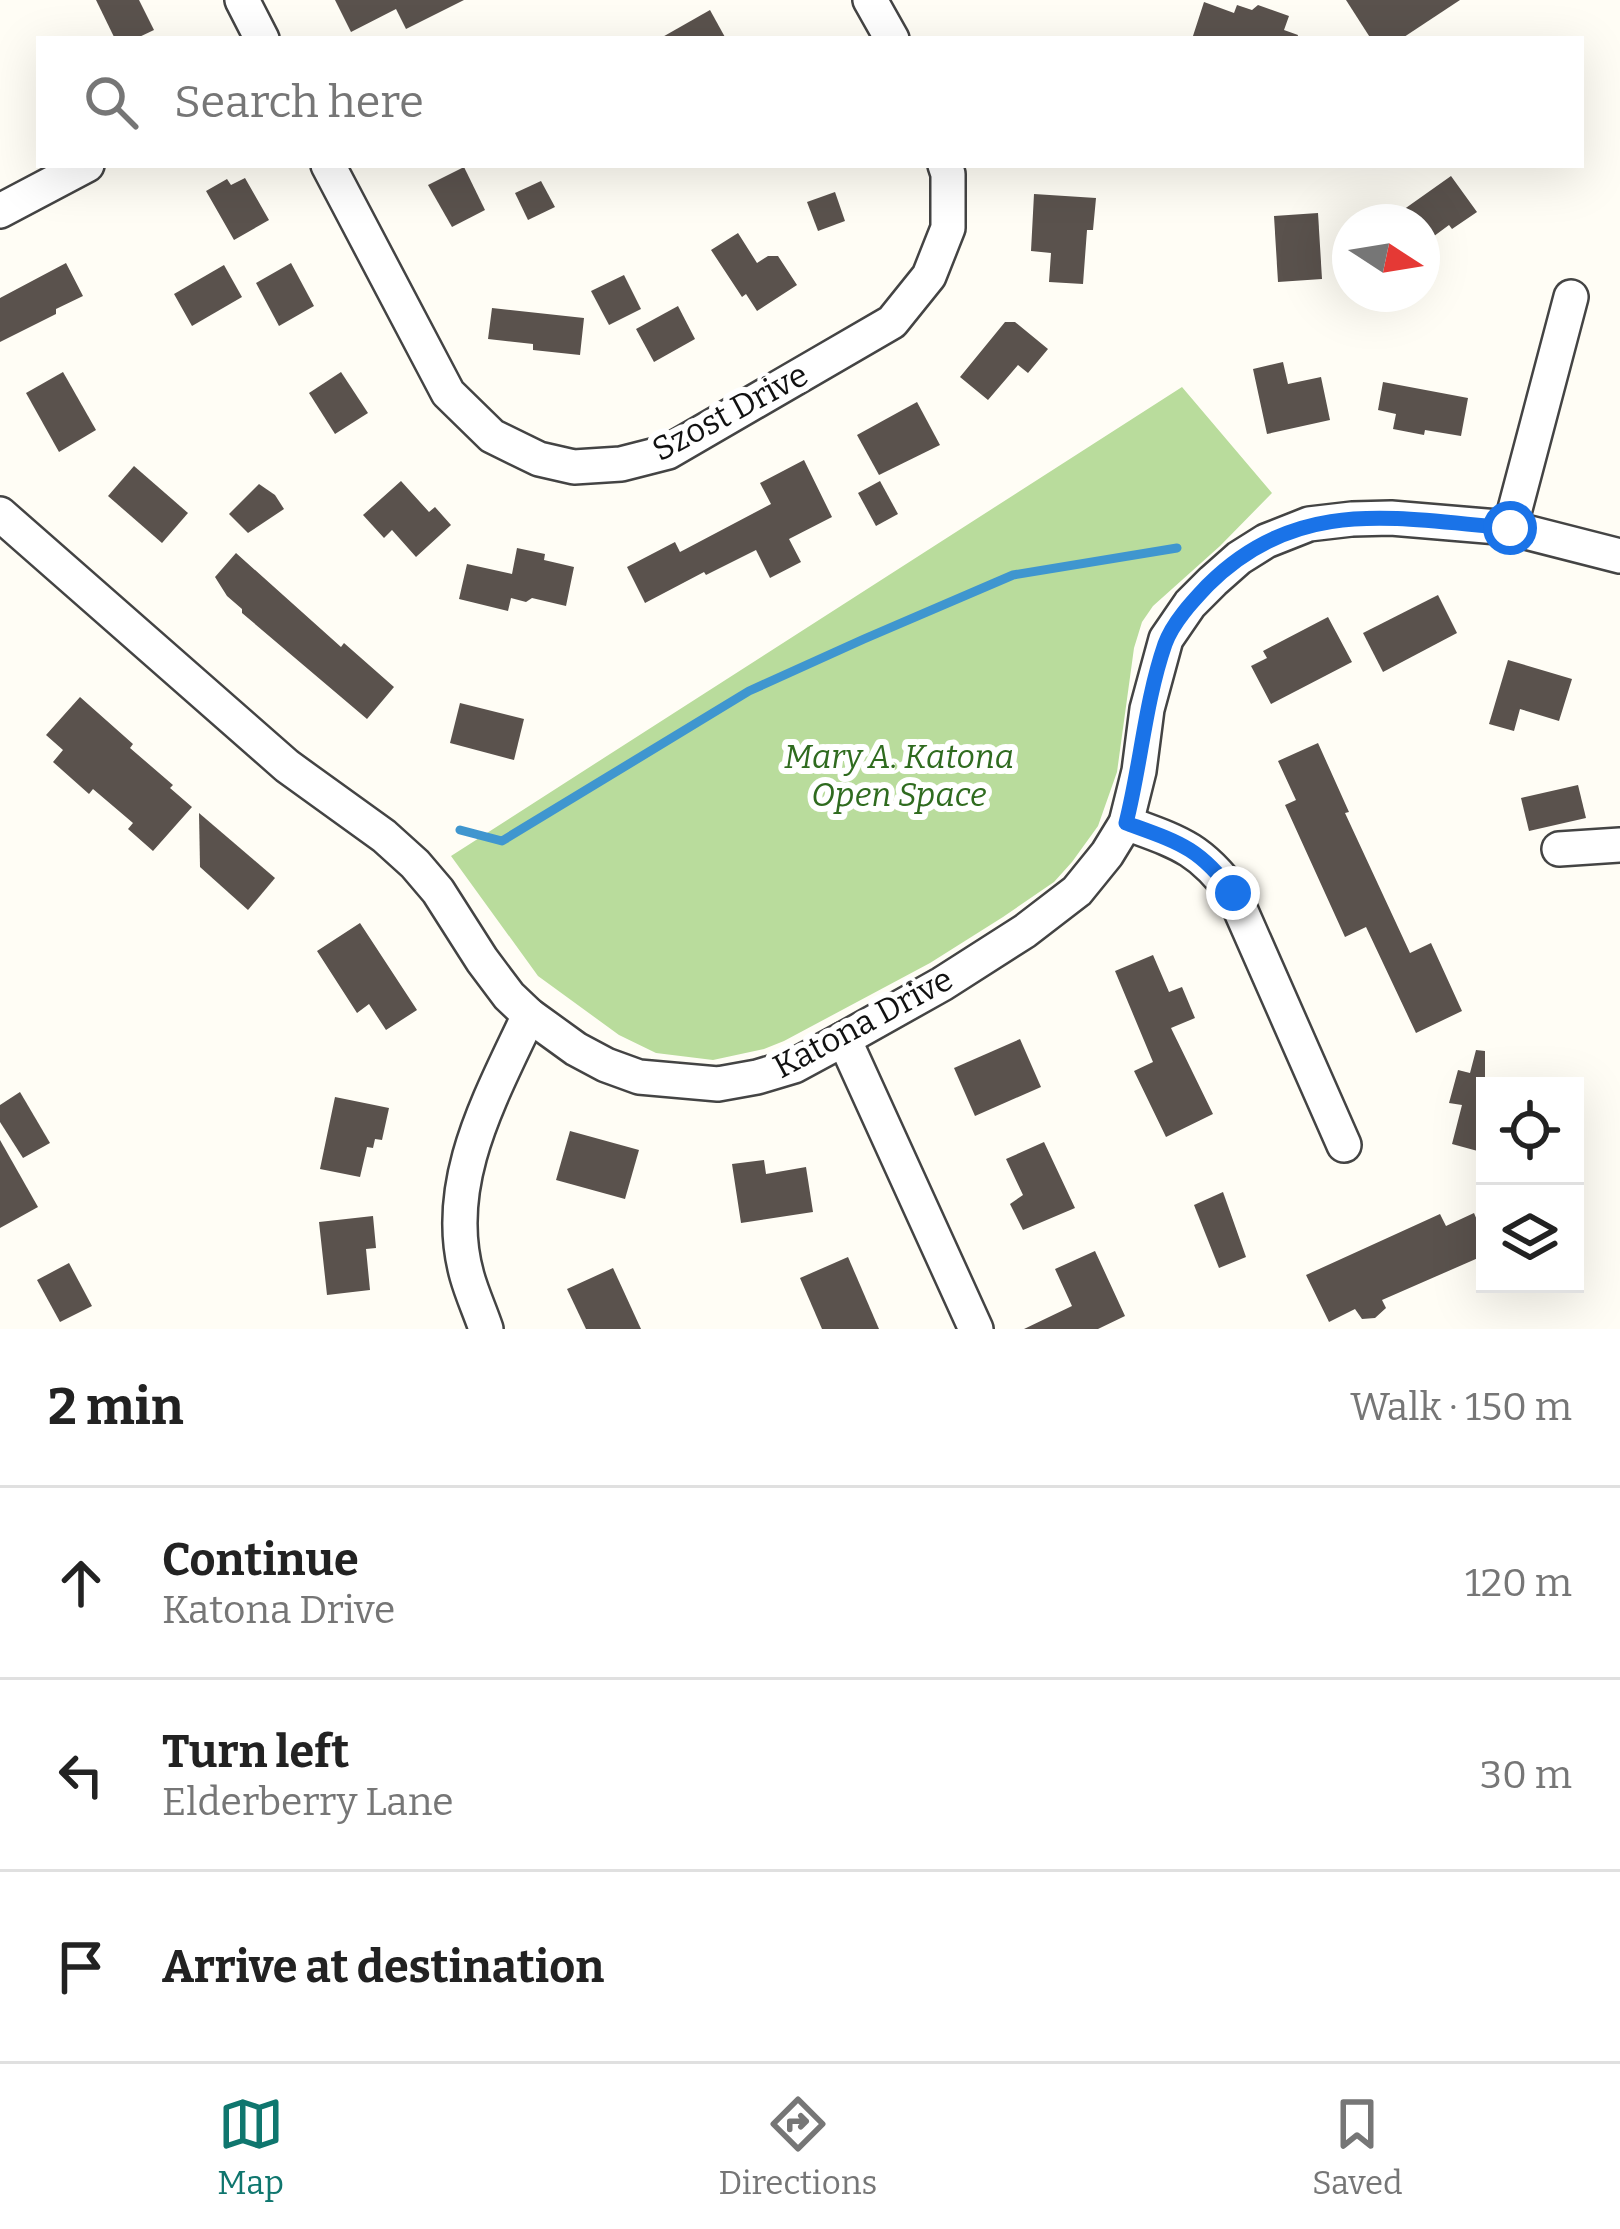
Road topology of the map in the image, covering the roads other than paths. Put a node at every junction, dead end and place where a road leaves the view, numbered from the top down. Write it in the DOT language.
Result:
graph roads {
  1 [pos="242,0"];
  2 [pos="870,0"];
  3 [pos="260,36"];
  4 [pos="890,36"];
  5 [pos="81,168"];
  6 [pos="330,168"];
  7 [pos="946,168"];
  8 [pos="0,211"];
  9 [pos="1571,297"];
  10 [pos="0,514"];
  11 [pos="1510,528"];
  12 [pos="1620,556"];
  13 [pos="1126,823"];
  14 [pos="1620,845"];
  15 [pos="1558,849"];
  16 [pos="529,1016"];
  17 [pos="844,1039"];
  18 [pos="1344,1145"];
  19 [pos="486,1329"];
  20 [pos="976,1329"];
  1 -- 3 [label="street"];
  2 -- 4 [label="street"];
  5 -- 8 [label="street"];
  6 -- 7 [label="street, Szost Drive"];
  9 -- 11 [label="street"];
  10 -- 16 [label="street, Katona Drive"];
  11 -- 12 [label="street, Katona Drive"];
  11 -- 13 [label="street, Katona Drive"];
  13 -- 17 [label="street, Katona Drive"];
  13 -- 18 [label="street"];
  14 -- 15 [label="street"];
  16 -- 17 [label="street, Katona Drive"];
  16 -- 19 [label="street"];
  17 -- 20 [label="street"];
}
